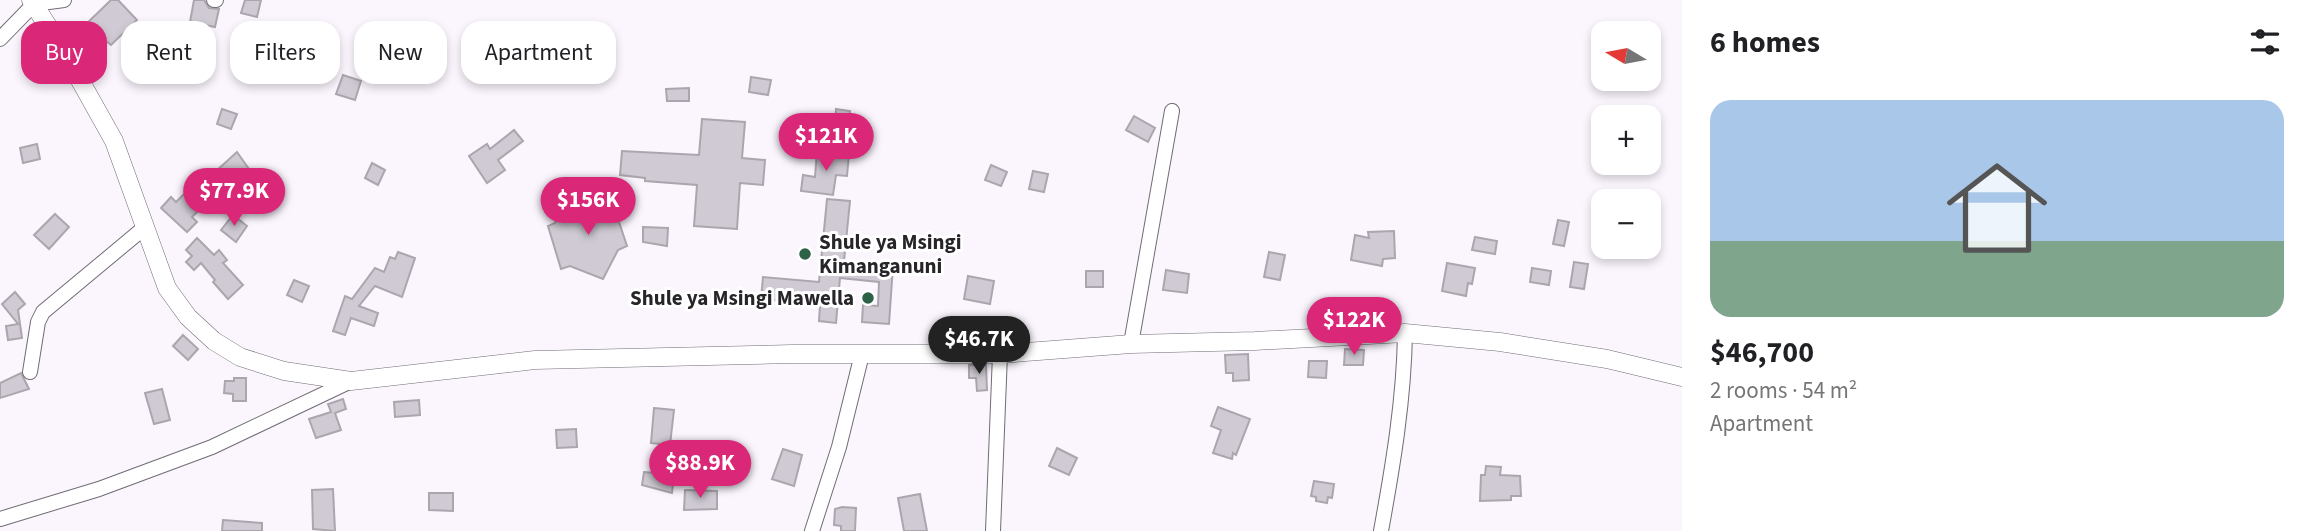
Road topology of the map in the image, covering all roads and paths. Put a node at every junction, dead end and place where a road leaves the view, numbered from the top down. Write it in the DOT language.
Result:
graph roads {
  1 [pos="64,0"];
  2 [pos="33,2"];
  3 [pos="0,39"];
  4 [pos="1172,111"];
  5 [pos="144,228"];
  6 [pos="1405,332"];
  7 [pos="1130,344"];
  8 [pos="862,354"];
  9 [pos="1000,354"];
  10 [pos="30,372"];
  11 [pos="1682,377"];
  12 [pos="351,381"];
  13 [pos="0,519"];
  14 [pos="813,531"];
  15 [pos="993,531"];
  16 [pos="1381,531"];
  1 -- 2 [label="street"];
  2 -- 3 [label="street"];
  2 -- 5 [label="street"];
  4 -- 7 [label="street"];
  5 -- 10 [label="street"];
  5 -- 12 [label="street"];
  6 -- 7 [label="street"];
  6 -- 11 [label="street"];
  6 -- 16 [label="street"];
  7 -- 9 [label="street"];
  8 -- 9 [label="street"];
  8 -- 12 [label="street"];
  8 -- 14 [label="street"];
  9 -- 15 [label="street"];
  12 -- 13 [label="street"];
}
